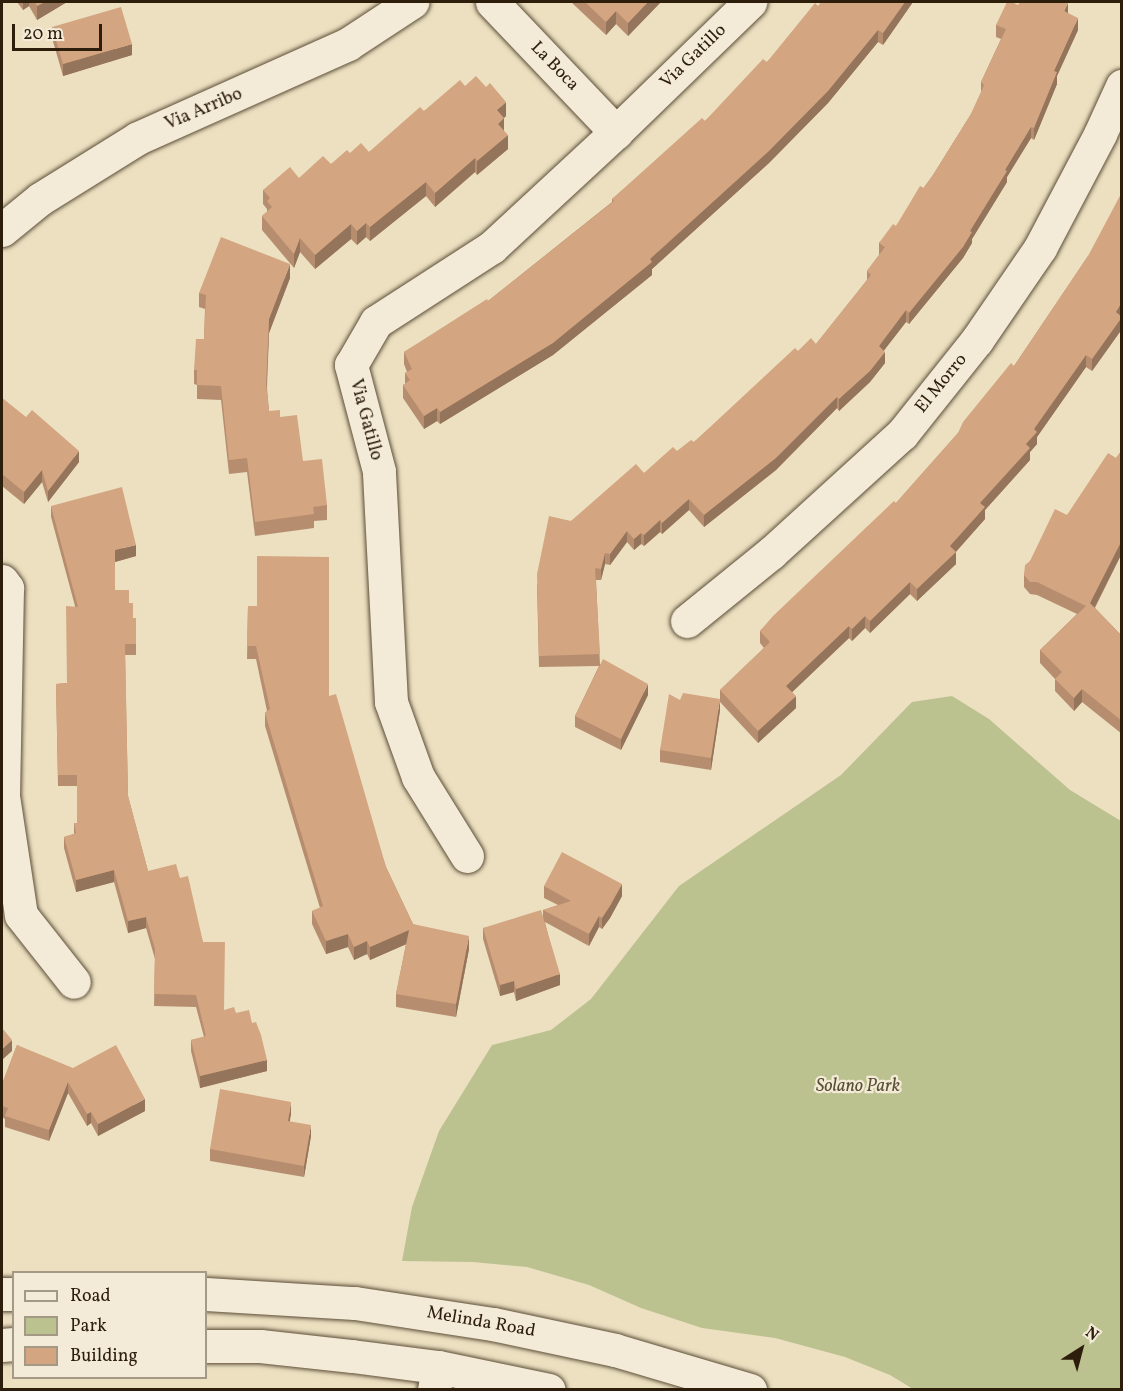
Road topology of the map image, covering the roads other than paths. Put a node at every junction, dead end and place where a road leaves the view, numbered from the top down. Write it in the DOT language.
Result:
graph roads {
  1 [pos="412,2"];
  2 [pos="492,2"];
  3 [pos="750,2"];
  4 [pos="1122,86"];
  5 [pos="616,132"];
  6 [pos="2,230"];
  7 [pos="2,581"];
  8 [pos="687,621"];
  9 [pos="467,856"];
  10 [pos="74,982"];
  11 [pos="207,1294"];
  12 [pos="207,1346"];
  13 [pos="436,1378"];
  14 [pos="549,1389"];
  15 [pos="750,1389"];
  1 -- 6 [label="street, Via Arribo"];
  2 -- 5 [label="street, La Boca"];
  3 -- 5 [label="street, Via Gatillo"];
  4 -- 8 [label="street, El Morro"];
  5 -- 9 [label="street, Via Gatillo"];
  7 -- 10 [label="street"];
  11 -- 15 [label="street, Melinda Road"];
  12 -- 13 [label="street"];
  13 -- 14 [label="street"];
}
